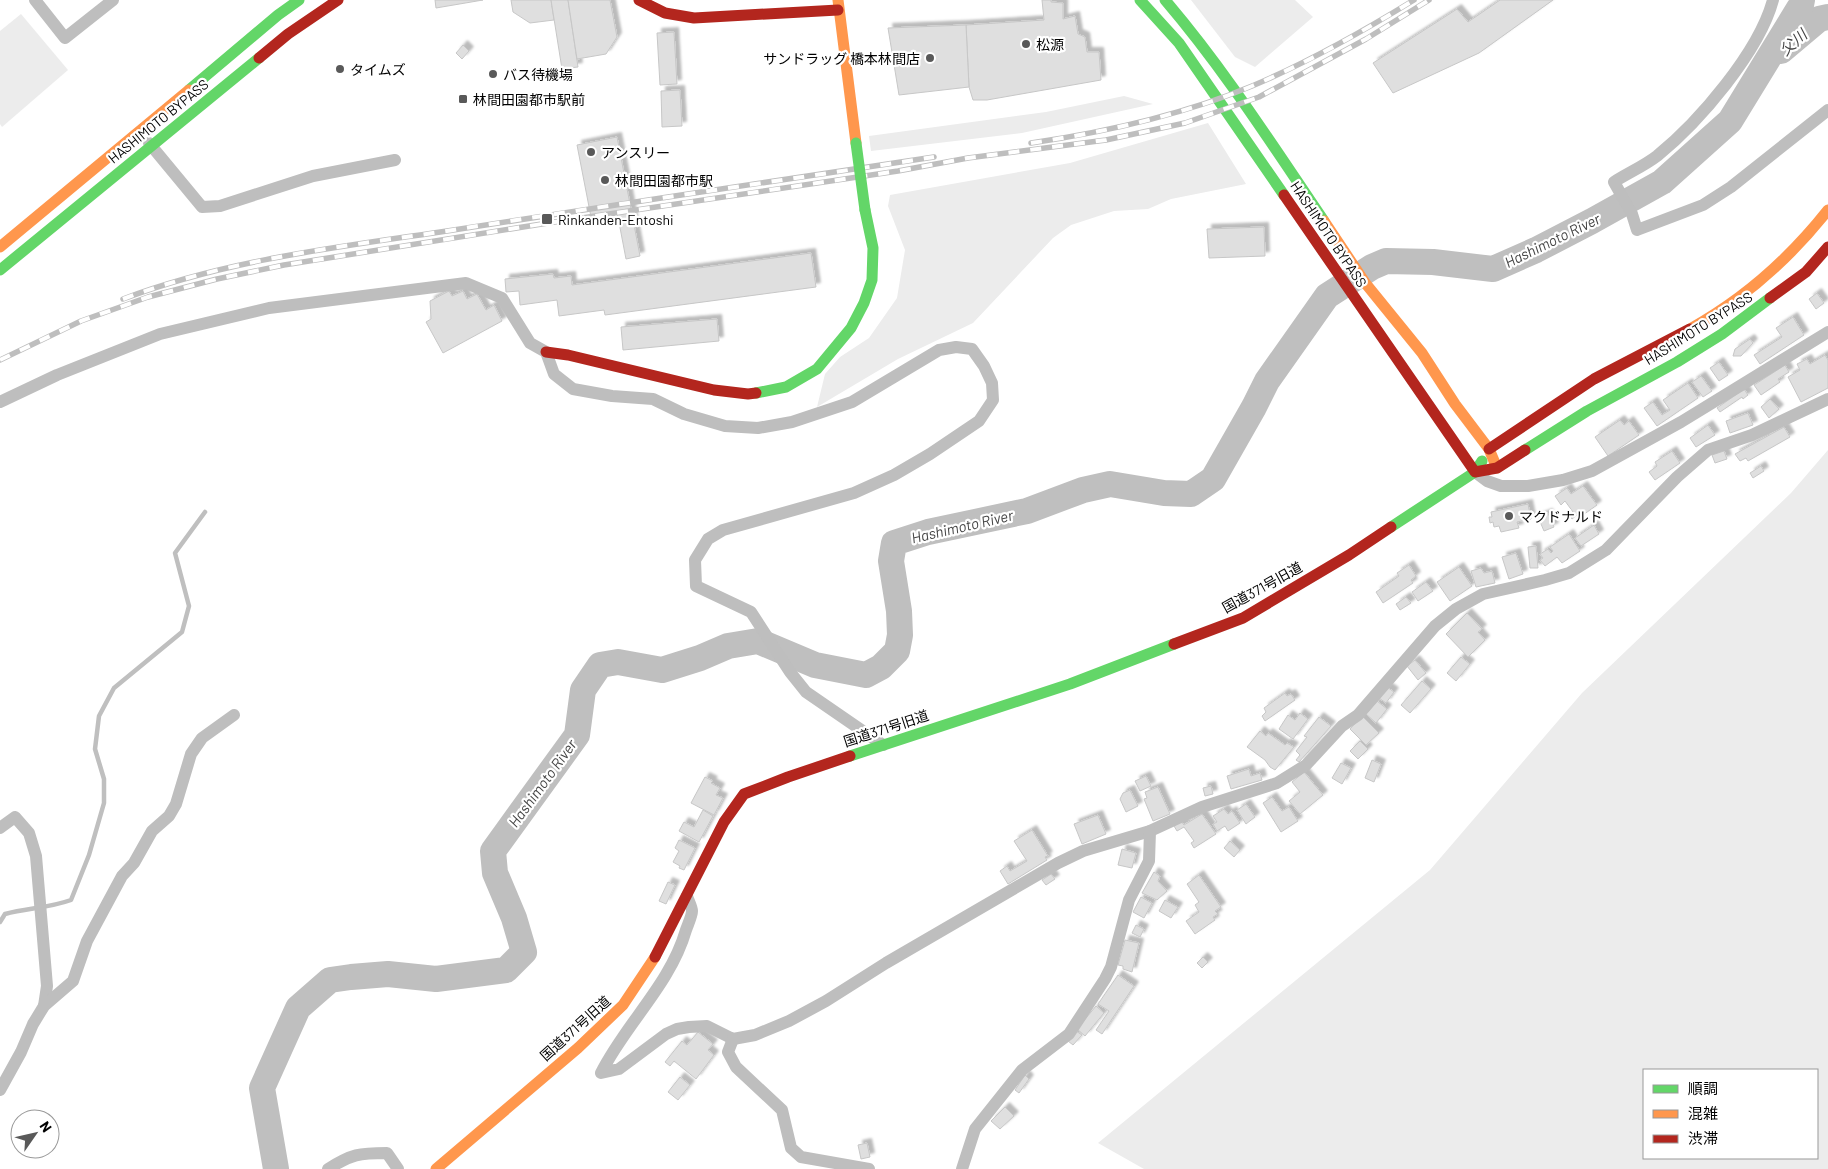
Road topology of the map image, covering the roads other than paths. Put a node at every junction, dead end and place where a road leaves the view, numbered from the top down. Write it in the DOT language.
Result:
graph roads {
  1 [pos="35,0"];
  2 [pos="113,0"];
  3 [pos="299,0"];
  4 [pos="338,0"];
  5 [pos="639,0"];
  6 [pos="1140,0"];
  7 [pos="1165,0"];
  8 [pos="1773,0"];
  9 [pos="838,5"];
  10 [pos="1828,110"];
  11 [pos="140,131"];
  12 [pos="151,145"];
  13 [pos="395,160"];
  14 [pos="1828,210"];
  15 [pos="0,247"];
  16 [pos="1828,247"];
  17 [pos="0,270"];
  18 [pos="1828,332"];
  19 [pos="546,352"];
  20 [pos="1828,400"];
  21 [pos="0,402"];
  22 [pos="1489,449"];
  23 [pos="1497,468"];
  24 [pos="1475,472"];
  25 [pos="234,715"];
  26 [pos="883,745"];
  27 [pos="0,828"];
  28 [pos="1150,831"];
  29 [pos="686,896"];
  30 [pos="44,1006"];
  31 [pos="733,1039"];
  32 [pos="0,1090"];
  33 [pos="328,1169"];
  34 [pos="398,1169"];
  35 [pos="436,1169"];
  36 [pos="868,1169"];
  37 [pos="962,1169"];
  1 -- 2 [label="street"];
  3 -- 11 [label="main road, HASHIMOTO BYPASS"];
  4 -- 12 [label="main road, HASHIMOTO BYPASS"];
  5 -- 9 [label="main road"];
  6 -- 24 [label="main road, HASHIMOTO BYPASS"];
  7 -- 22 [label="main road, HASHIMOTO BYPASS"];
  8 -- 10 [label="street"];
  9 -- 19 [label="main road, bridge"];
  11 -- 12 [label="street"];
  11 -- 15 [label="main road, HASHIMOTO BYPASS"];
  12 -- 13 [label="street"];
  12 -- 17 [label="main road, HASHIMOTO BYPASS"];
  14 -- 22 [label="main road, HASHIMOTO BYPASS"];
  16 -- 23 [label="main road, HASHIMOTO BYPASS"];
  18 -- 24 [label="street"];
  19 -- 21 [label="street"];
  19 -- 26 [label="street"];
  20 -- 28 [label="street"];
  22 -- 23 [label="main road, HASHIMOTO BYPASS"];
  22 -- 24 [label="main road"];
  23 -- 24 [label="main road, HASHIMOTO BYPASS"];
  24 -- 26 [label="main road, 国道371号旧道"];
  25 -- 30 [label="street"];
  26 -- 29 [label="main road, 国道371号旧道"];
  27 -- 30 [label="street"];
  28 -- 31 [label="street"];
  28 -- 37 [label="street"];
  29 -- 31 [label="street"];
  29 -- 35 [label="main road, 国道371号旧道"];
  30 -- 32 [label="street"];
  31 -- 36 [label="street"];
  33 -- 34 [label="street"];
}
